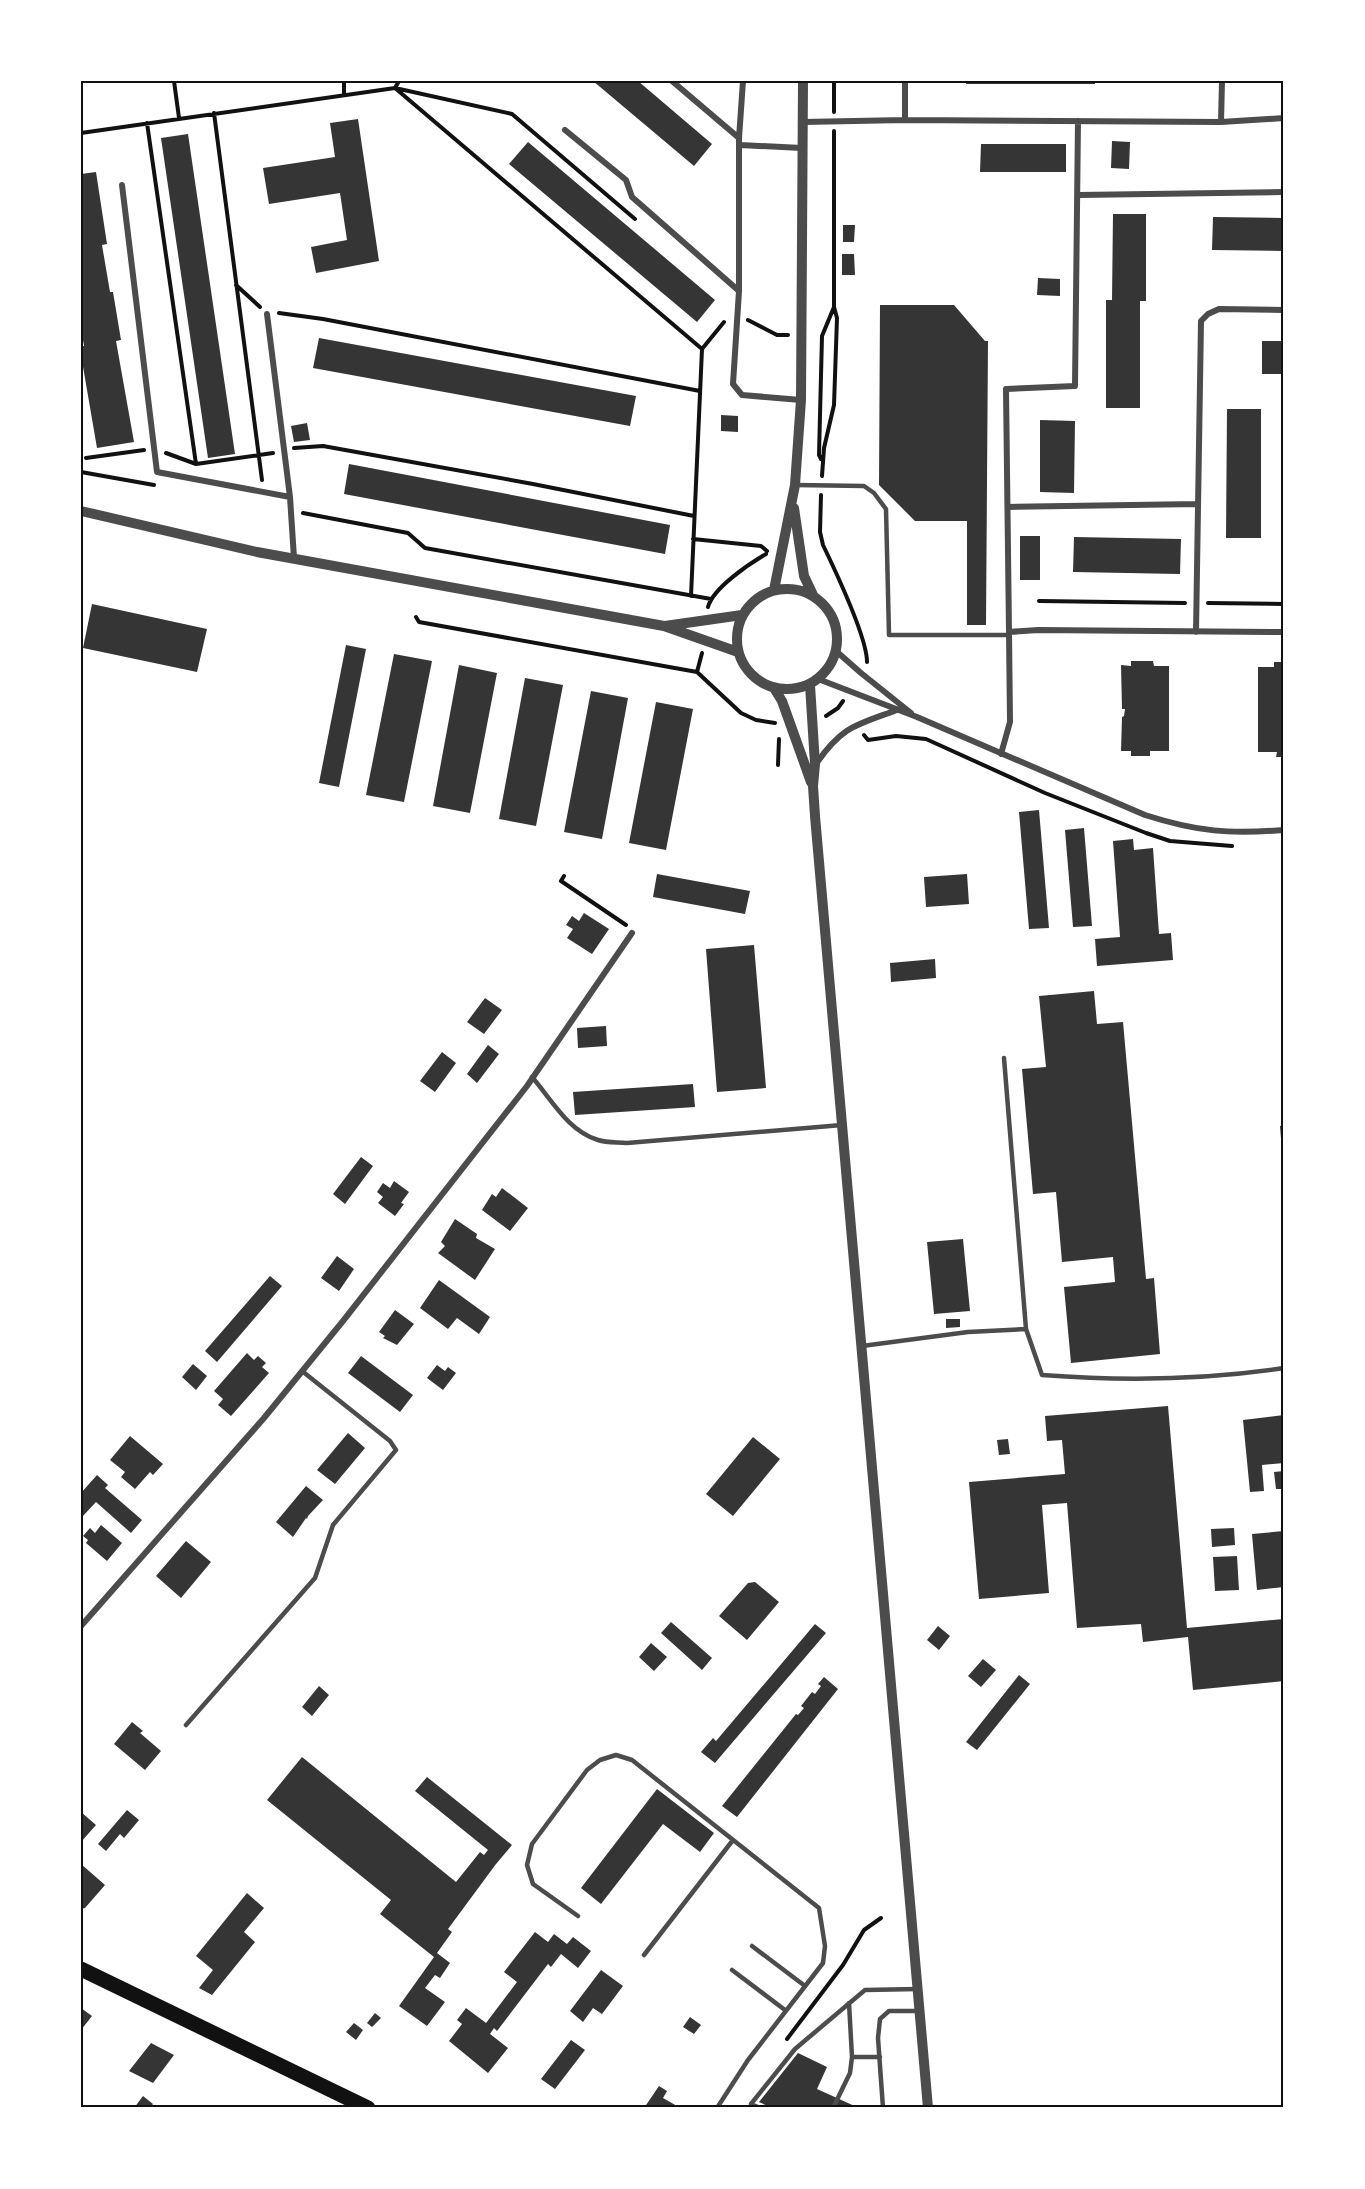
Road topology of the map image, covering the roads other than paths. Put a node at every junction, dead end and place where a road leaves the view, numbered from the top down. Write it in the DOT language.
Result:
graph roads {
  1 [pos="672,81"];
  2 [pos="743,81"];
  3 [pos="803,81"];
  4 [pos="905,81"];
  5 [pos="1222,81"];
  6 [pos="1284,118"];
  7 [pos="905,120"];
  8 [pos="1078,121"];
  9 [pos="803,122"];
  10 [pos="1221,122"];
  11 [pos="565,130"];
  12 [pos="740,142"];
  13 [pos="802,148"];
  14 [pos="122,185"];
  15 [pos="1284,192"];
  16 [pos="1079,195"];
  17 [pos="740,291"];
  18 [pos="1284,310"];
  19 [pos="267,314"];
  20 [pos="801,400"];
  21 [pos="795,485"];
  22 [pos="290,497"];
  23 [pos="792,502"];
  24 [pos="1198,504"];
  25 [pos="1008,507"];
  26 [pos="83,512"];
  27 [pos="294,558"];
  28 [pos="774,590"];
  29 [pos="813,595"];
  30 [pos="742,615"];
  31 [pos="664,626"];
  32 [pos="1196,632"];
  33 [pos="1284,632"];
  34 [pos="1010,634"];
  35 [pos="836,651"];
  36 [pos="738,652"];
  37 [pos="814,682"];
  38 [pos="774,688"];
  39 [pos="898,710"];
  40 [pos="917,717"];
  41 [pos="1001,754"];
  42 [pos="815,764"];
  43 [pos="813,786"];
  44 [pos="1284,830"];
  45 [pos="632,931"];
  46 [pos="1004,1058"];
  47 [pos="532,1077"];
  48 [pos="842,1125"];
  49 [pos="1026,1329"];
  50 [pos="862,1346"];
  51 [pos="1284,1368"];
  52 [pos="302,1371"];
  53 [pos="81,1626"];
  54 [pos="186,1725"];
  55 [pos="733,1840"];
  56 [pos="578,1916"];
  57 [pos="752,1946"];
  58 [pos="644,1955"];
  59 [pos="81,1969"];
  60 [pos="732,1970"];
  61 [pos="805,1986"];
  62 [pos="918,1989"];
  63 [pos="849,2003"];
  64 [pos="785,2010"];
  65 [pos="920,2011"];
  66 [pos="852,2057"];
  67 [pos="880,2057"];
  68 [pos="368,2108"];
  69 [pos="717,2108"];
  70 [pos="759,2108"];
  71 [pos="833,2108"];
  72 [pos="883,2108"];
  73 [pos="928,2108"];
  1 -- 12 [label="street"];
  2 -- 12 [label="street"];
  3 -- 9 [label="street"];
  4 -- 7 [label="street"];
  5 -- 10 [label="street"];
  6 -- 10 [label="street"];
  7 -- 8 [label="street"];
  7 -- 9 [label="street"];
  8 -- 10 [label="street"];
  8 -- 16 [label="street"];
  9 -- 13 [label="street"];
  11 -- 17 [label="street"];
  12 -- 13 [label="street"];
  12 -- 17 [label="street"];
  13 -- 20 [label="street"];
  14 -- 22 [label="street"];
  15 -- 16 [label="street"];
  16 -- 25 [label="street"];
  17 -- 20 [label="street"];
  18 -- 24 [label="street"];
  19 -- 22 [label="street"];
  20 -- 21 [label="street"];
  21 -- 23 [label="street"];
  21 -- 34 [label="lane"];
  22 -- 27 [label="street"];
  23 -- 28 [label="street"];
  23 -- 29 [label="street"];
  24 -- 25 [label="street"];
  24 -- 32 [label="street"];
  25 -- 34 [label="street"];
  26 -- 27 [label="street"];
  27 -- 31 [label="street"];
  28 -- 29 [label="street"];
  28 -- 30 [label="street"];
  29 -- 35 [label="street"];
  30 -- 31 [label="street"];
  30 -- 36 [label="street"];
  31 -- 36 [label="street"];
  32 -- 33 [label="street"];
  32 -- 34 [label="street"];
  34 -- 41 [label="street"];
  35 -- 37 [label="street"];
  35 -- 40 [label="street"];
  36 -- 38 [label="street"];
  37 -- 38 [label="street"];
  37 -- 39 [label="street"];
  37 -- 42 [label="street"];
  38 -- 43 [label="street"];
  39 -- 40 [label="street"];
  39 -- 42 [label="street"];
  40 -- 41 [label="street"];
  41 -- 44 [label="street"];
  42 -- 43 [label="street"];
  43 -- 48 [label="street"];
  45 -- 47 [label="street"];
  46 -- 49 [label="lane"];
  47 -- 48 [label="lane"];
  47 -- 52 [label="street"];
  48 -- 50 [label="street"];
  49 -- 50 [label="lane"];
  49 -- 51 [label="lane"];
  50 -- 62 [label="street"];
  52 -- 53 [label="street"];
  52 -- 54 [label="lane"];
  55 -- 56 [label="lane"];
  55 -- 58 [label="lane"];
  55 -- 61 [label="lane"];
  57 -- 61 [label="lane"];
  59 -- 68 [label="main road"];
  60 -- 64 [label="lane"];
  61 -- 64 [label="lane"];
  62 -- 63 [label="lane"];
  62 -- 65 [label="street"];
  63 -- 66 [label="lane"];
  63 -- 70 [label="lane"];
  64 -- 69 [label="lane"];
  65 -- 67 [label="lane"];
  65 -- 73 [label="street"];
  66 -- 67 [label="lane"];
  66 -- 71 [label="lane"];
  67 -- 72 [label="lane"];
}
